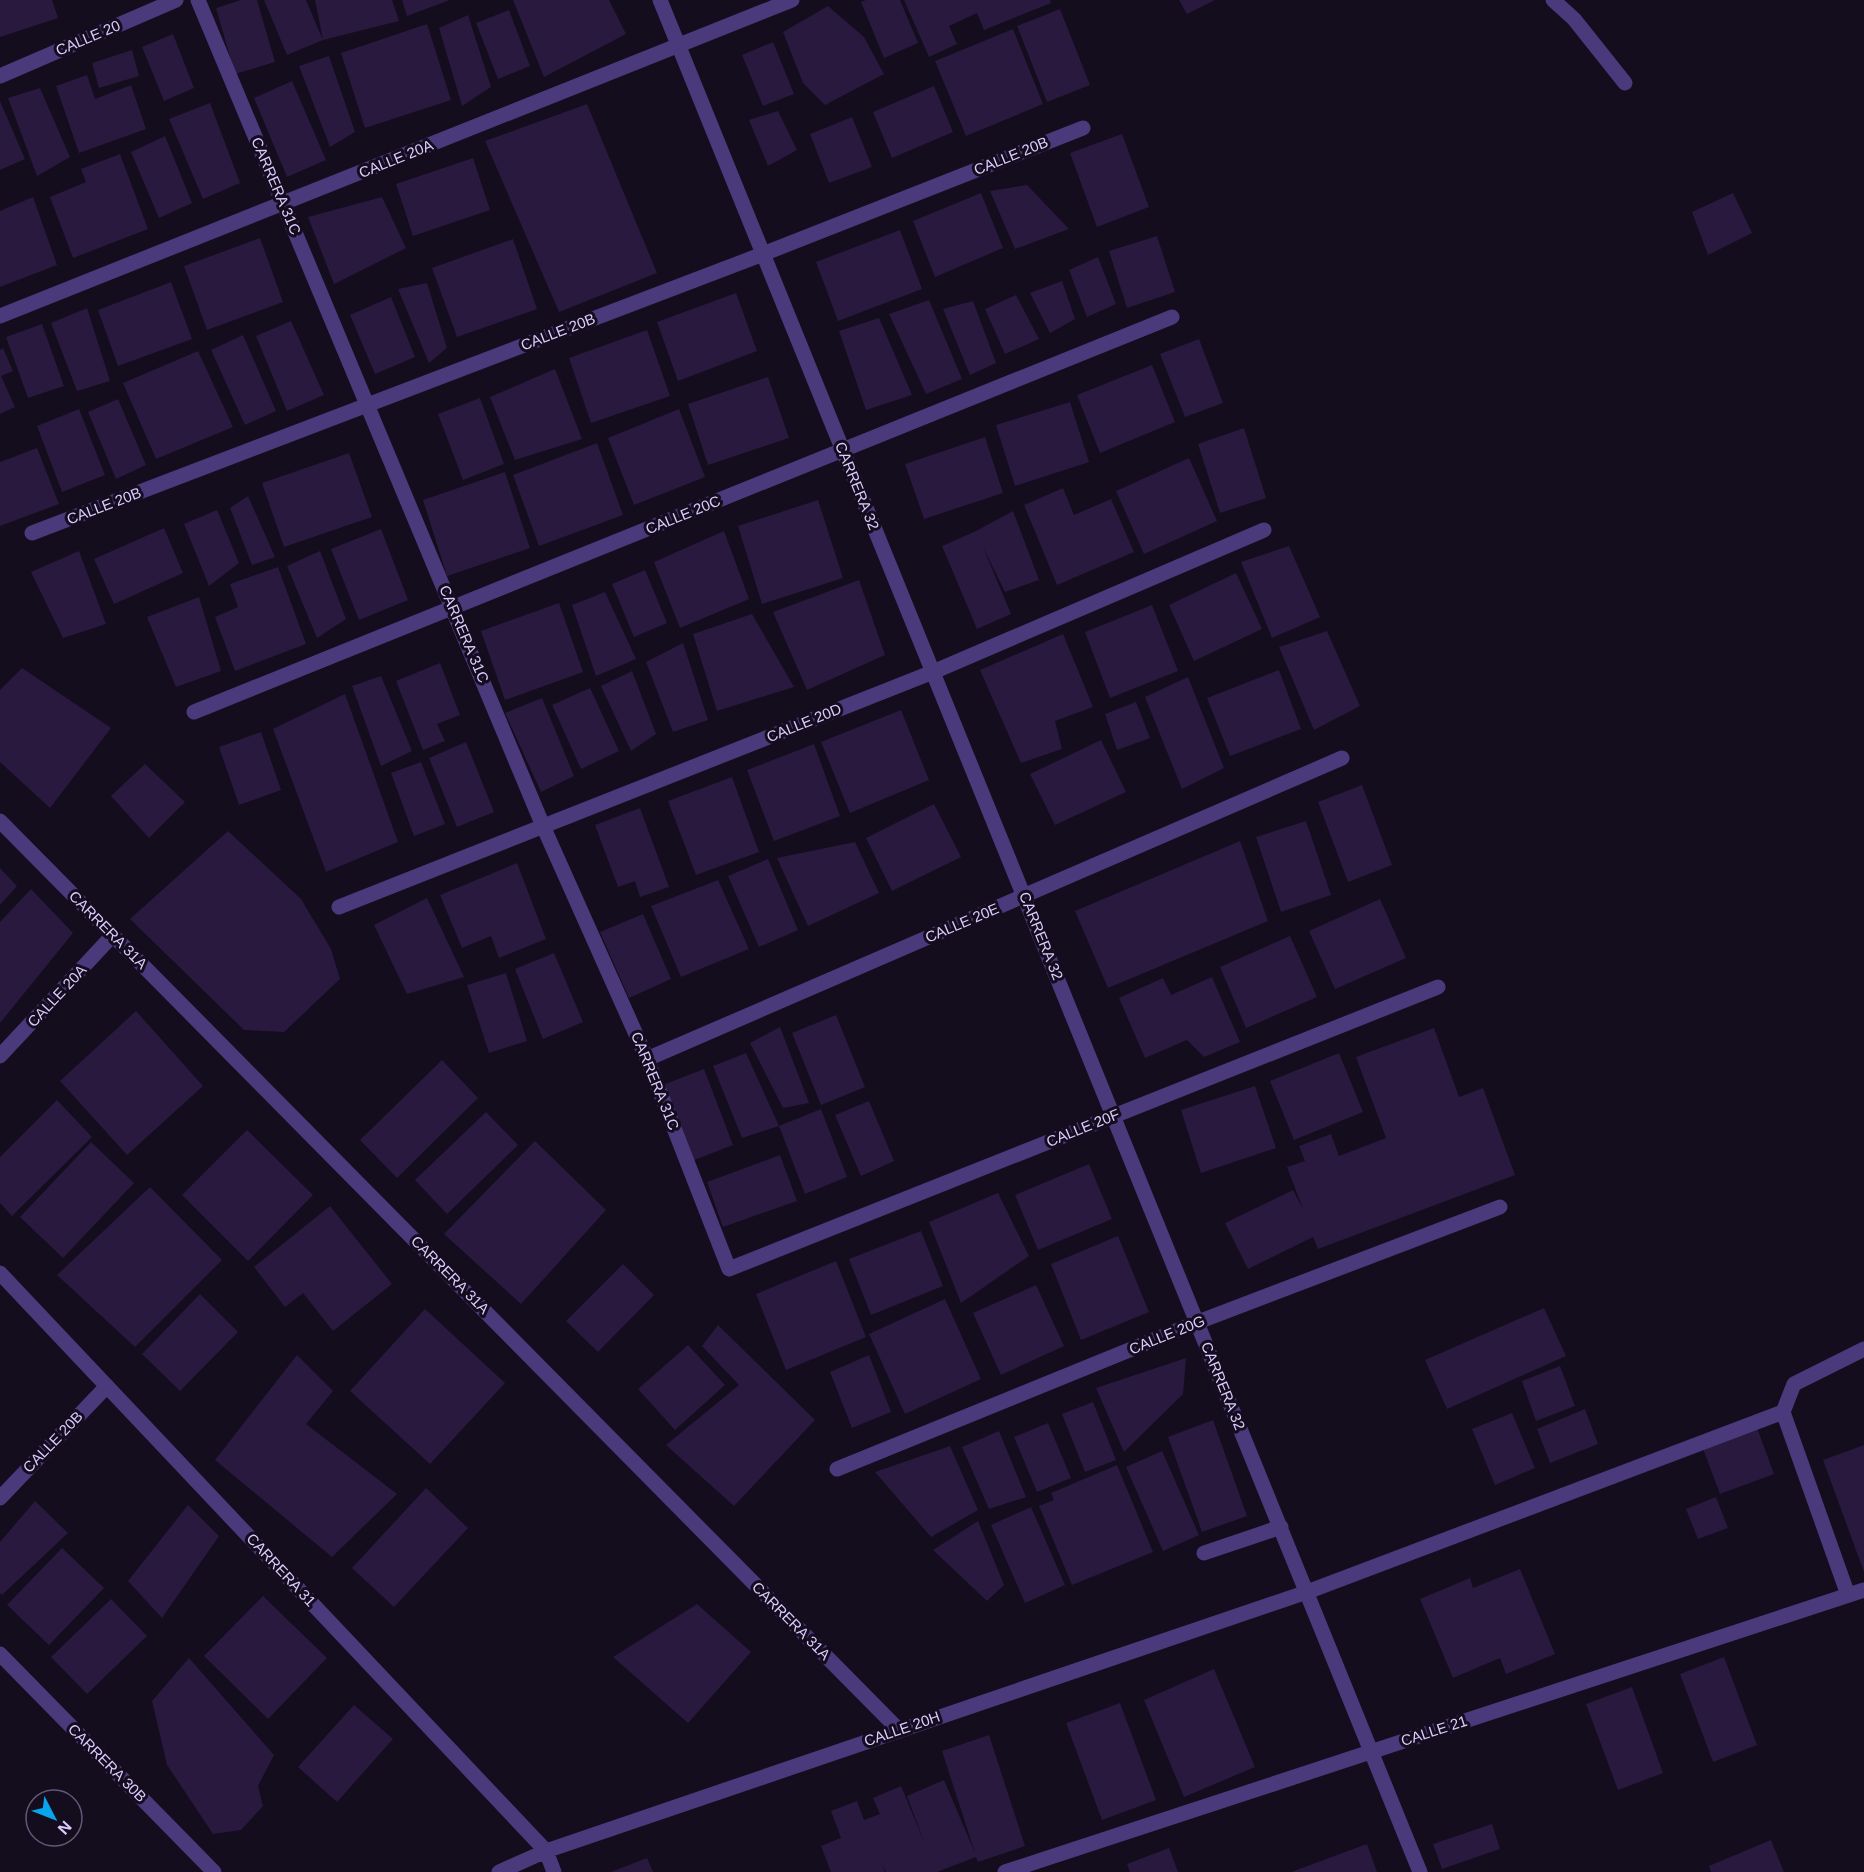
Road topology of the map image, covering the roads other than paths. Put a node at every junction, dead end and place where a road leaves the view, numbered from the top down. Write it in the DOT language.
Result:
graph roads {
  1 [pos="176,0"];
  2 [pos="198,0"];
  3 [pos="660,0"];
  4 [pos="792,0"];
  5 [pos="1553,0"];
  6 [pos="679,47"];
  7 [pos="0,76"];
  8 [pos="1624,83"];
  9 [pos="1083,128"];
  10 [pos="283,204"];
  11 [pos="764,254"];
  12 [pos="0,316"];
  13 [pos="1172,317"];
  14 [pos="368,405"];
  15 [pos="843,450"];
  16 [pos="1264,530"];
  17 [pos="32,533"];
  18 [pos="452,608"];
  19 [pos="933,672"];
  20 [pos="194,712"];
  21 [pos="1342,758"];
  22 [pos="0,821"];
  23 [pos="543,826"];
  24 [pos="1024,896"];
  25 [pos="339,907"];
  26 [pos="113,935"];
  27 [pos="1438,987"];
  28 [pos="0,1056"];
  29 [pos="647,1059"];
  30 [pos="1114,1116"];
  31 [pos="1500,1207"];
  32 [pos="729,1269"];
  33 [pos="0,1273"];
  34 [pos="1197,1322"];
  35 [pos="1864,1349"];
  36 [pos="107,1386"];
  37 [pos="1782,1412"];
  38 [pos="837,1469"];
  39 [pos="0,1498"];
  40 [pos="1281,1527"];
  41 [pos="1204,1554"];
  42 [pos="1864,1590"];
  43 [pos="1307,1592"];
  44 [pos="1848,1595"];
  45 [pos="0,1654"];
  46 [pos="899,1730"];
  47 [pos="1372,1751"];
  48 [pos="546,1851"];
  49 [pos="214,1872"];
  50 [pos="499,1872"];
  51 [pos="554,1872"];
  52 [pos="1005,1872"];
  53 [pos="1420,1872"];
  1 -- 7 [label="street, CALLE 20"];
  2 -- 10 [label="street, CARRERA 31C"];
  3 -- 6 [label="street, CARRERA 32"];
  4 -- 6 [label="street, CALLE 20A"];
  5 -- 8 [label="street"];
  6 -- 10 [label="street, CALLE 20A"];
  6 -- 11 [label="street, CARRERA 32"];
  9 -- 11 [label="street, CALLE 20B"];
  10 -- 12 [label="street, CALLE 20A"];
  10 -- 14 [label="street, CARRERA 31C"];
  11 -- 14 [label="street, CALLE 20B"];
  11 -- 15 [label="street, CARRERA 32"];
  13 -- 15 [label="street, CALLE 20C"];
  14 -- 17 [label="street, CALLE 20B"];
  14 -- 18 [label="street, CARRERA 31C"];
  15 -- 18 [label="street, CALLE 20C"];
  15 -- 19 [label="street, CARRERA 32"];
  16 -- 19 [label="street, CALLE 20D"];
  18 -- 20 [label="street, CALLE 20C"];
  18 -- 23 [label="street, CARRERA 31C"];
  19 -- 23 [label="street, CALLE 20D"];
  19 -- 24 [label="street, CARRERA 32"];
  21 -- 24 [label="street, CALLE 20E"];
  22 -- 26 [label="street, CARRERA 31A"];
  23 -- 25 [label="street, CALLE 20D"];
  23 -- 29 [label="street, CARRERA 31C"];
  24 -- 29 [label="street, CALLE 20E"];
  24 -- 30 [label="street, CARRERA 32"];
  26 -- 28 [label="street, CALLE 20A"];
  26 -- 46 [label="street, CARRERA 31A"];
  27 -- 30 [label="street, CALLE 20F"];
  29 -- 32 [label="street, CARRERA 31C"];
  30 -- 32 [label="street, CALLE 20F"];
  30 -- 34 [label="street, CARRERA 32"];
  31 -- 34 [label="street, CALLE 20G"];
  33 -- 36 [label="street, CARRERA 31"];
  34 -- 38 [label="street, CALLE 20G"];
  34 -- 40 [label="street, CARRERA 32"];
  35 -- 37 [label="street"];
  36 -- 39 [label="street, CALLE 20B"];
  36 -- 48 [label="street, CARRERA 31"];
  37 -- 43 [label="street, CALLE 20H"];
  37 -- 44 [label="street"];
  40 -- 41 [label="street"];
  40 -- 43 [label="street, CARRERA 32"];
  42 -- 44 [label="street, CALLE 21"];
  43 -- 46 [label="street, CALLE 20H"];
  43 -- 47 [label="street, CARRERA 32"];
  44 -- 47 [label="street, CALLE 21"];
  45 -- 49 [label="street, CARRERA 30B"];
  46 -- 48 [label="street, CALLE 20H"];
  47 -- 52 [label="street, CALLE 21"];
  47 -- 53 [label="street, CARRERA 32"];
  48 -- 50 [label="street, CALLE 20H"];
  48 -- 51 [label="street, CARRERA 31"];
}
